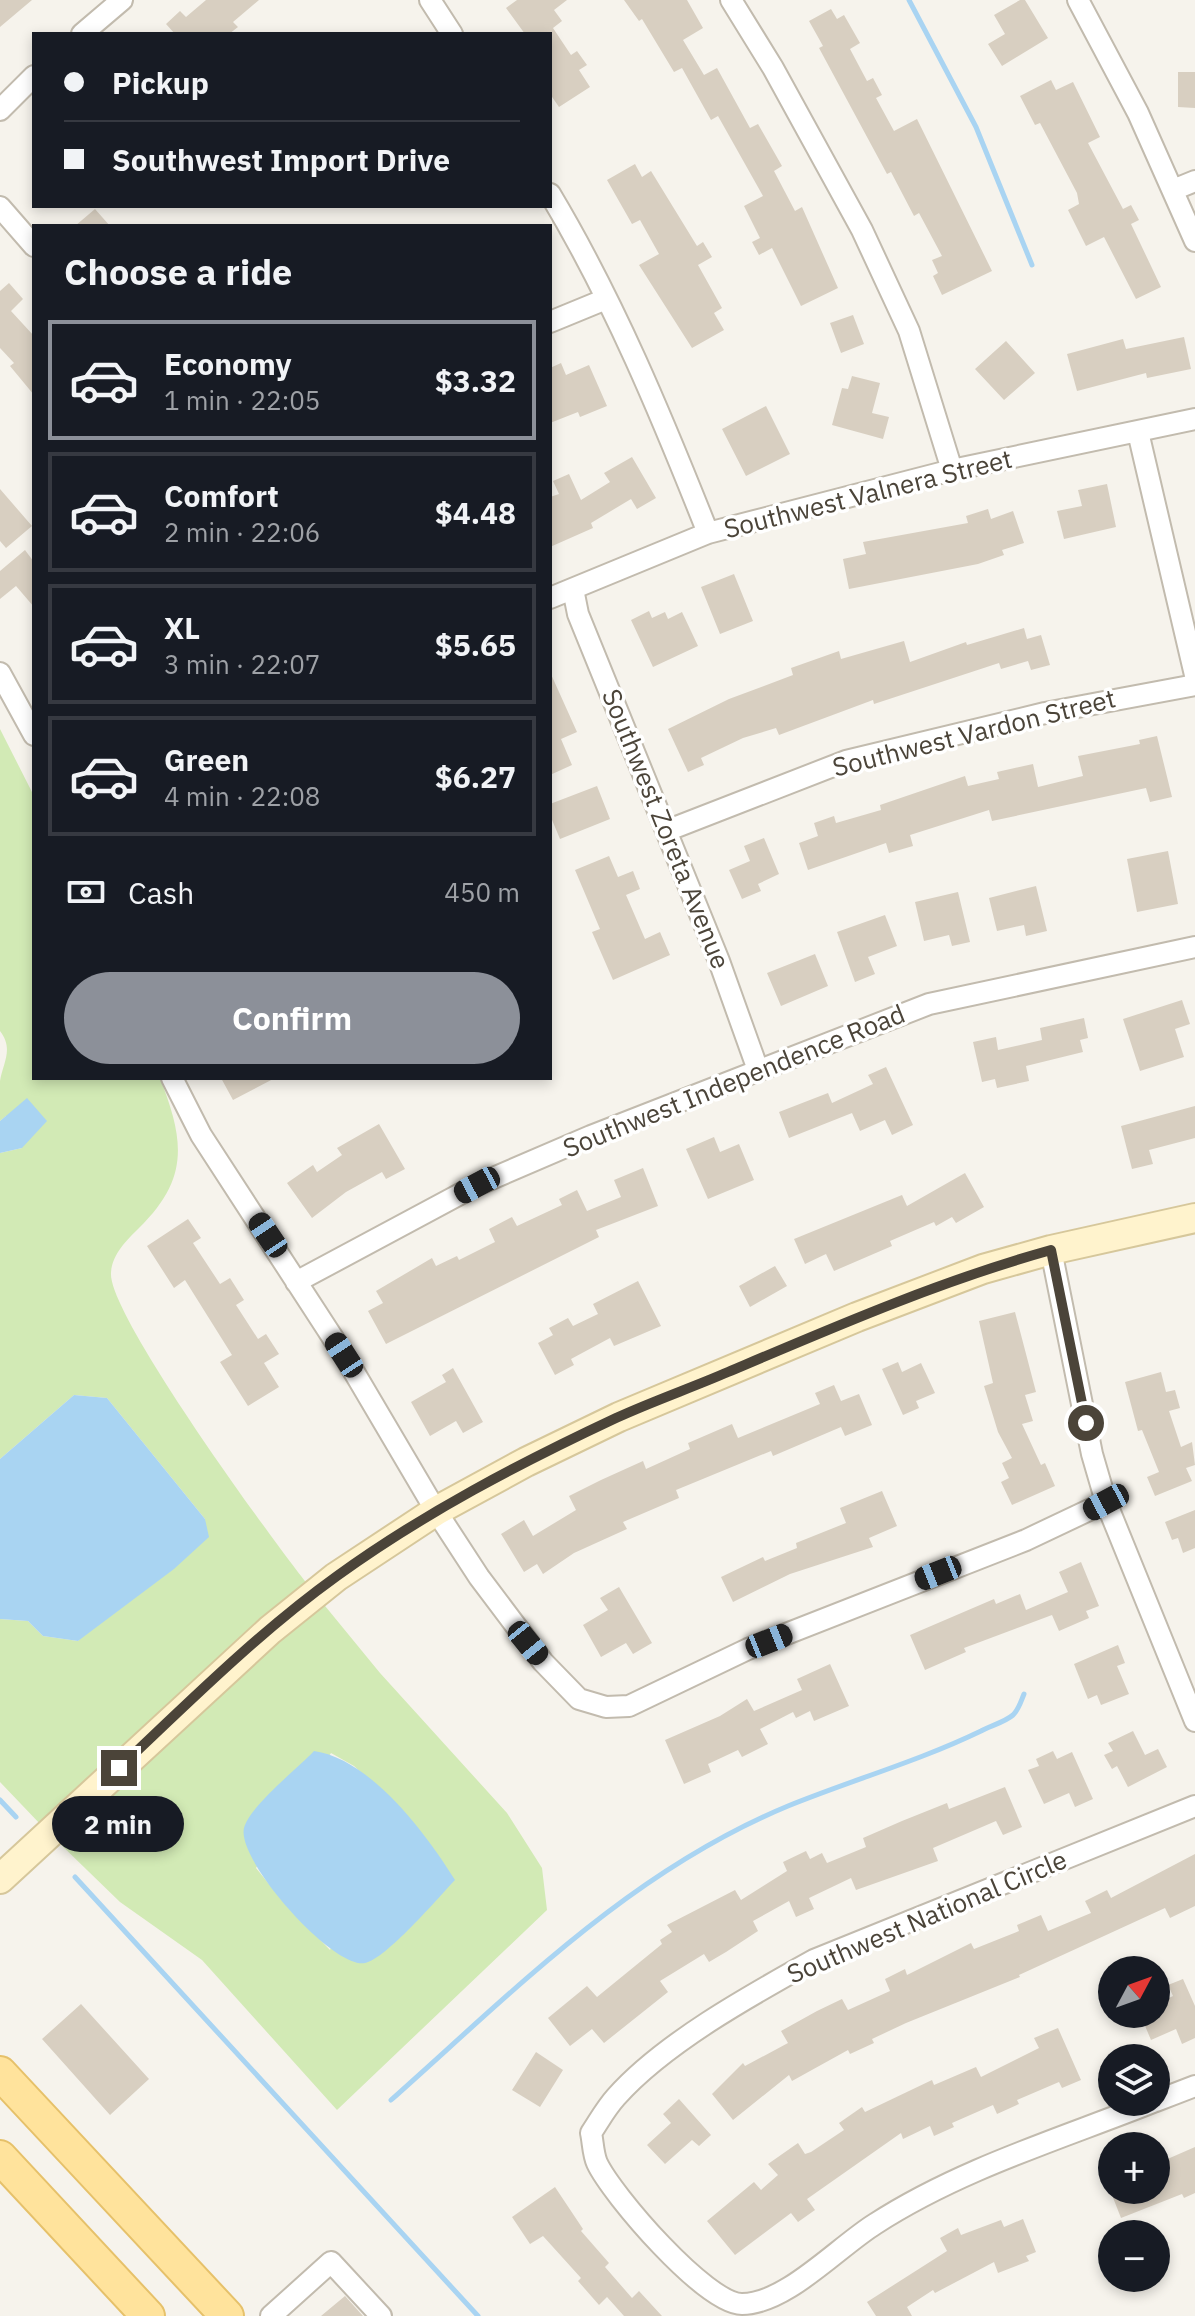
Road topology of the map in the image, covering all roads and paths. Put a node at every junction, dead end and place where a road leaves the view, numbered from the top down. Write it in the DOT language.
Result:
graph roads {
  1 [pos="122,0"];
  2 [pos="430,0"];
  3 [pos="731,0"];
  4 [pos="1078,0"];
  5 [pos="84,32"];
  6 [pos="451,32"];
  7 [pos="32,78"];
  8 [pos="0,110"];
  9 [pos="1195,181"];
  10 [pos="1173,190"];
  11 [pos="552,197"];
  12 [pos="0,207"];
  13 [pos="1195,241"];
  14 [pos="32,244"];
  15 [pos="606,299"];
  16 [pos="552,321"];
  17 [pos="1195,419"];
  18 [pos="1138,432"];
  19 [pos="952,470"];
  20 [pos="708,533"];
  21 [pos="573,589"];
  22 [pos="552,597"];
  23 [pos="0,673"];
  24 [pos="1195,675"];
  25 [pos="1195,685"];
  26 [pos="32,731"];
  27 [pos="666,831"];
  28 [pos="1195,947"];
  29 [pos="758,1070"];
  30 [pos="173,1080"];
  31 [pos="1195,1218"];
  32 [pos="1051,1250"];
  33 [pos="296,1282"];
  34 [pos="1106,1502"];
  35 [pos="436,1511"];
  36 [pos="1195,1721"];
  37 [pos="1195,1806"];
  38 [pos="0,1879"];
  39 [pos="0,2073"];
  40 [pos="1195,2086"];
  41 [pos="1170,2096"];
  42 [pos="1119,2116"];
  43 [pos="0,2157"];
  44 [pos="148,2316"];
  45 [pos="227,2316"];
  46 [pos="271,2316"];
  47 [pos="381,2316"];
  1 -- 5 [label="street"];
  2 -- 6 [label="street"];
  3 -- 19 [label="street"];
  4 -- 10 [label="street"];
  7 -- 8 [label="street"];
  9 -- 10 [label="street"];
  10 -- 13 [label="street"];
  11 -- 15 [label="street"];
  12 -- 14 [label="street"];
  15 -- 16 [label="street"];
  15 -- 20 [label="street"];
  17 -- 18 [label="street, Southwest Valnera Street"];
  18 -- 19 [label="street, Southwest Valnera Street"];
  18 -- 24 [label="street"];
  19 -- 20 [label="street, Southwest Valnera Street"];
  20 -- 21 [label="street, Southwest Valnera Street"];
  21 -- 22 [label="street, Southwest Valnera Street"];
  21 -- 27 [label="street, Southwest Zoreta Avenue"];
  23 -- 26 [label="street"];
  25 -- 27 [label="street, Southwest Vardon Street"];
  27 -- 29 [label="street, Southwest Zoreta Avenue"];
  28 -- 29 [label="street, Southwest Independence Road"];
  29 -- 33 [label="street, Southwest Independence Road"];
  30 -- 33 [label="street"];
  31 -- 32 [label="street"];
  32 -- 34 [label="street"];
  32 -- 35 [label="street"];
  33 -- 35 [label="street"];
  34 -- 35 [label="street"];
  34 -- 36 [label="street"];
  35 -- 38 [label="street"];
  37 -- 42 [label="street, Southwest National Circle"];
  39 -- 45 [label="main road"];
  40 -- 41 [label="street, Southwest National Circle"];
  43 -- 44 [label="main road"];
  46 -- 47 [label="street"];
}
